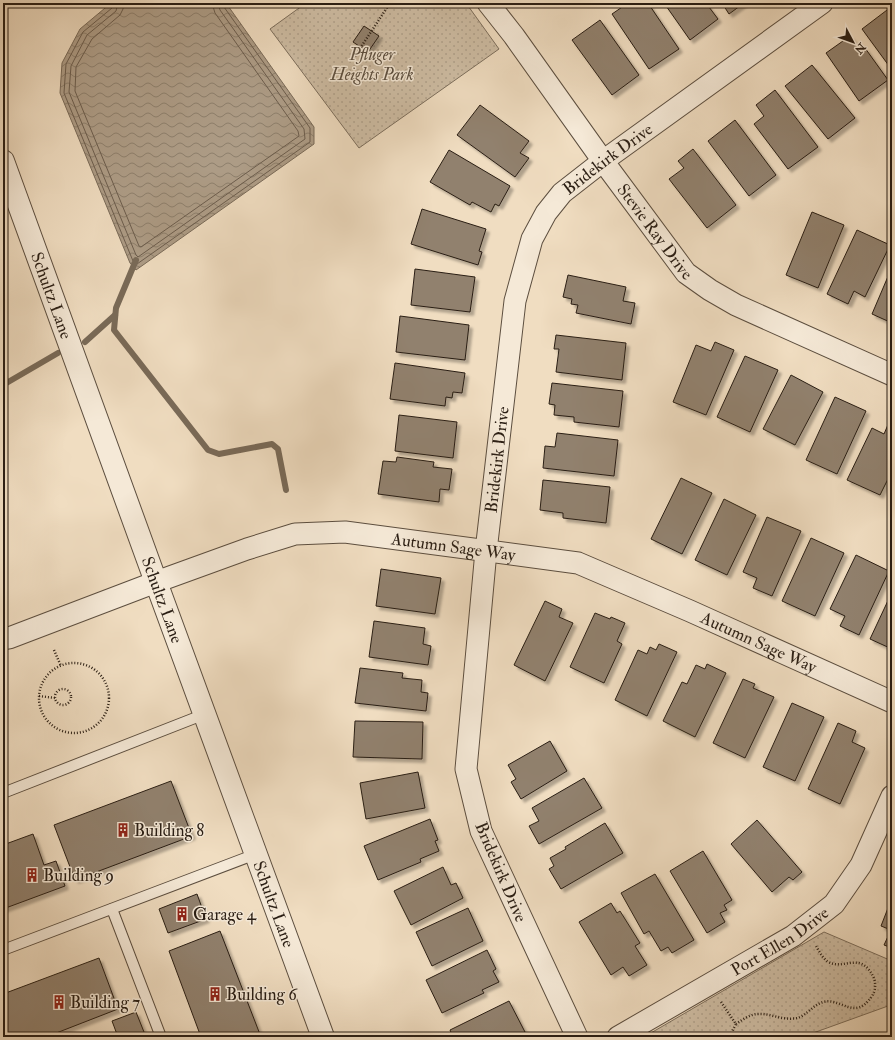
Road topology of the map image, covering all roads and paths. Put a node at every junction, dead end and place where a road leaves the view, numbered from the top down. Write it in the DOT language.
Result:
graph roads {
  1 [pos="390,3"];
  2 [pos="488,3"];
  3 [pos="822,3"];
  4 [pos="355,56"];
  5 [pos="603,161"];
  6 [pos="3,162"];
  7 [pos="892,375"];
  8 [pos="486,552"];
  9 [pos="156,582"];
  10 [pos="3,639"];
  11 [pos="54,650"];
  12 [pos="61,666"];
  13 [pos="39,696"];
  14 [pos="55,698"];
  15 [pos="892,702"];
  16 [pos="205,714"];
  17 [pos="3,793"];
  18 [pos="892,796"];
  19 [pos="256,854"];
  20 [pos="112,909"];
  21 [pos="816,946"];
  22 [pos="3,950"];
  23 [pos="721,1002"];
  24 [pos="736,1024"];
  25 [pos="161,1037"];
  26 [pos="323,1037"];
  27 [pos="576,1037"];
  28 [pos="618,1037"];
  29 [pos="729,1037"];
  1 -- 4 [label="path"];
  2 -- 5 [label="street, Stevie Ray Drive"];
  3 -- 5 [label="street, Bridekirk Drive"];
  5 -- 7 [label="street, Stevie Ray Drive"];
  5 -- 8 [label="street, Bridekirk Drive"];
  6 -- 9 [label="street, Schultz Lane"];
  8 -- 9 [label="street, Autumn Sage Way"];
  8 -- 15 [label="street, Autumn Sage Way"];
  8 -- 27 [label="street, Bridekirk Drive"];
  9 -- 10 [label="street, Autumn Sage Way"];
  9 -- 16 [label="street, Schultz Lane"];
  11 -- 12 [label="path"];
  12 -- 13 [label="path"];
  12 -- 13 [label="path"];
  13 -- 14 [label="path"];
  14 -- 14 [label="path"];
  16 -- 17 [label="lane"];
  16 -- 19 [label="street, Schultz Lane"];
  18 -- 28 [label="street, Port Ellen Drive"];
  19 -- 20 [label="lane"];
  19 -- 26 [label="street, Schultz Lane"];
  20 -- 22 [label="lane"];
  20 -- 25 [label="lane"];
  21 -- 24 [label="path"];
  23 -- 24 [label="path"];
  24 -- 29 [label="path"];
}
